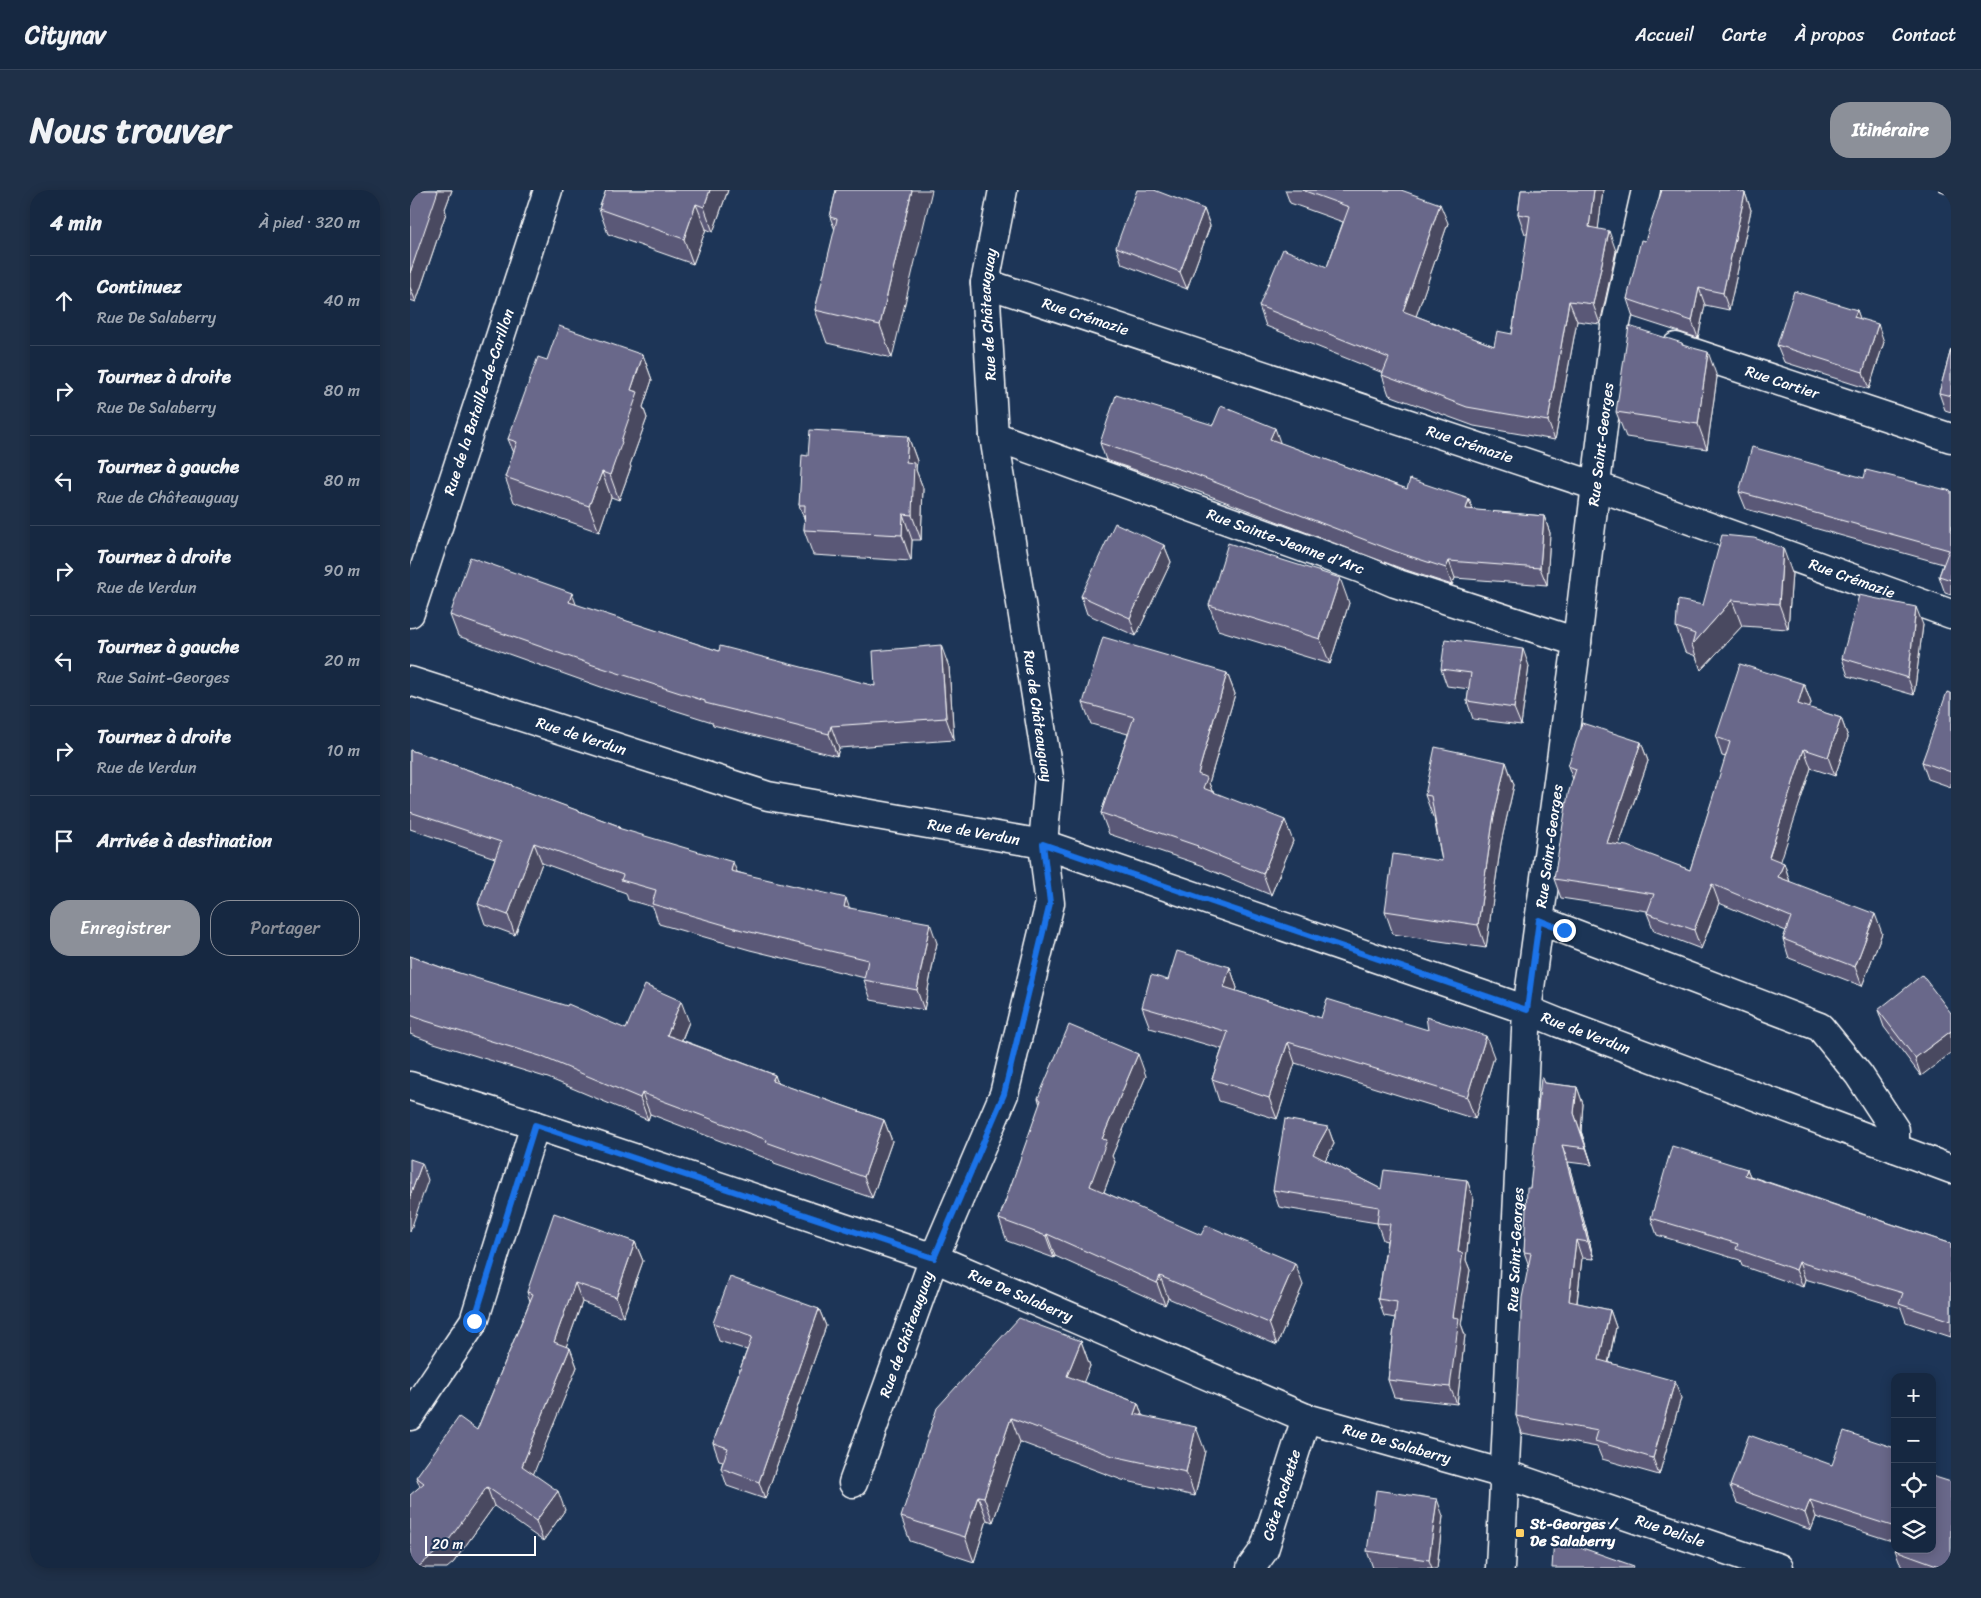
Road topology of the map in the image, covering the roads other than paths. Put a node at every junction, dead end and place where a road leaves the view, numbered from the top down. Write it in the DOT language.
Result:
graph roads {
  1 [pos="548,190"];
  2 [pos="1003,190"];
  3 [pos="1646,190"];
  4 [pos="985,283"];
  5 [pos="1615,327"];
  6 [pos="994,436"];
  7 [pos="1951,438"];
  8 [pos="1596,486"];
  9 [pos="410,613"];
  10 [pos="1951,614"];
  11 [pos="1577,642"];
  12 [pos="410,681"];
  13 [pos="1043,844"];
  14 [pos="1539,920"];
  15 [pos="1527,1010"];
  16 [pos="410,1086"];
  17 [pos="535,1125"];
  18 [pos="1895,1148"];
  19 [pos="1951,1169"];
  20 [pos="934,1258"];
  21 [pos="410,1416"];
  22 [pos="1306,1418"];
  23 [pos="1504,1474"];
  24 [pos="853,1483"];
  25 [pos="1251,1568"];
  26 [pos="1500,1568"];
  27 [pos="1779,1568"];
  1 -- 9 [label="street, Rue de la Bataille-de-Carillon"];
  2 -- 4 [label="street, Rue de Châteauguay"];
  3 -- 5 [label="street, Rue Saint-Georges"];
  4 -- 6 [label="street, Rue de Châteauguay"];
  4 -- 8 [label="street, Rue Crémazie"];
  5 -- 7 [label="street, Rue Cartier"];
  5 -- 8 [label="street, Rue Saint-Georges"];
  6 -- 11 [label="street, Rue Sainte-Jeanne d'Arc"];
  6 -- 13 [label="street, Rue de Châteauguay"];
  8 -- 10 [label="street, Rue Crémazie"];
  8 -- 11 [label="street, Rue Saint-Georges"];
  11 -- 14 [label="street, Rue Saint-Georges"];
  12 -- 13 [label="street, Rue de Verdun"];
  13 -- 15 [label="street, Rue de Verdun"];
  13 -- 20 [label="street, Rue de Châteauguay"];
  14 -- 15 [label="street, Rue Saint-Georges"];
  14 -- 18 [label="street"];
  15 -- 18 [label="street, Rue de Verdun"];
  15 -- 23 [label="street, Rue Saint-Georges"];
  16 -- 17 [label="street, Rue De Salaberry"];
  17 -- 20 [label="street, Rue De Salaberry"];
  17 -- 21 [label="street"];
  18 -- 19 [label="street, Rue de Verdun"];
  20 -- 22 [label="street, Rue De Salaberry"];
  20 -- 24 [label="street, Rue de Châteauguay"];
  22 -- 23 [label="street, Rue De Salaberry"];
  22 -- 25 [label="street, Côte Rochette"];
  23 -- 26 [label="street, Rue Saint-Georges"];
  23 -- 27 [label="street, Rue Delisle"];
}
